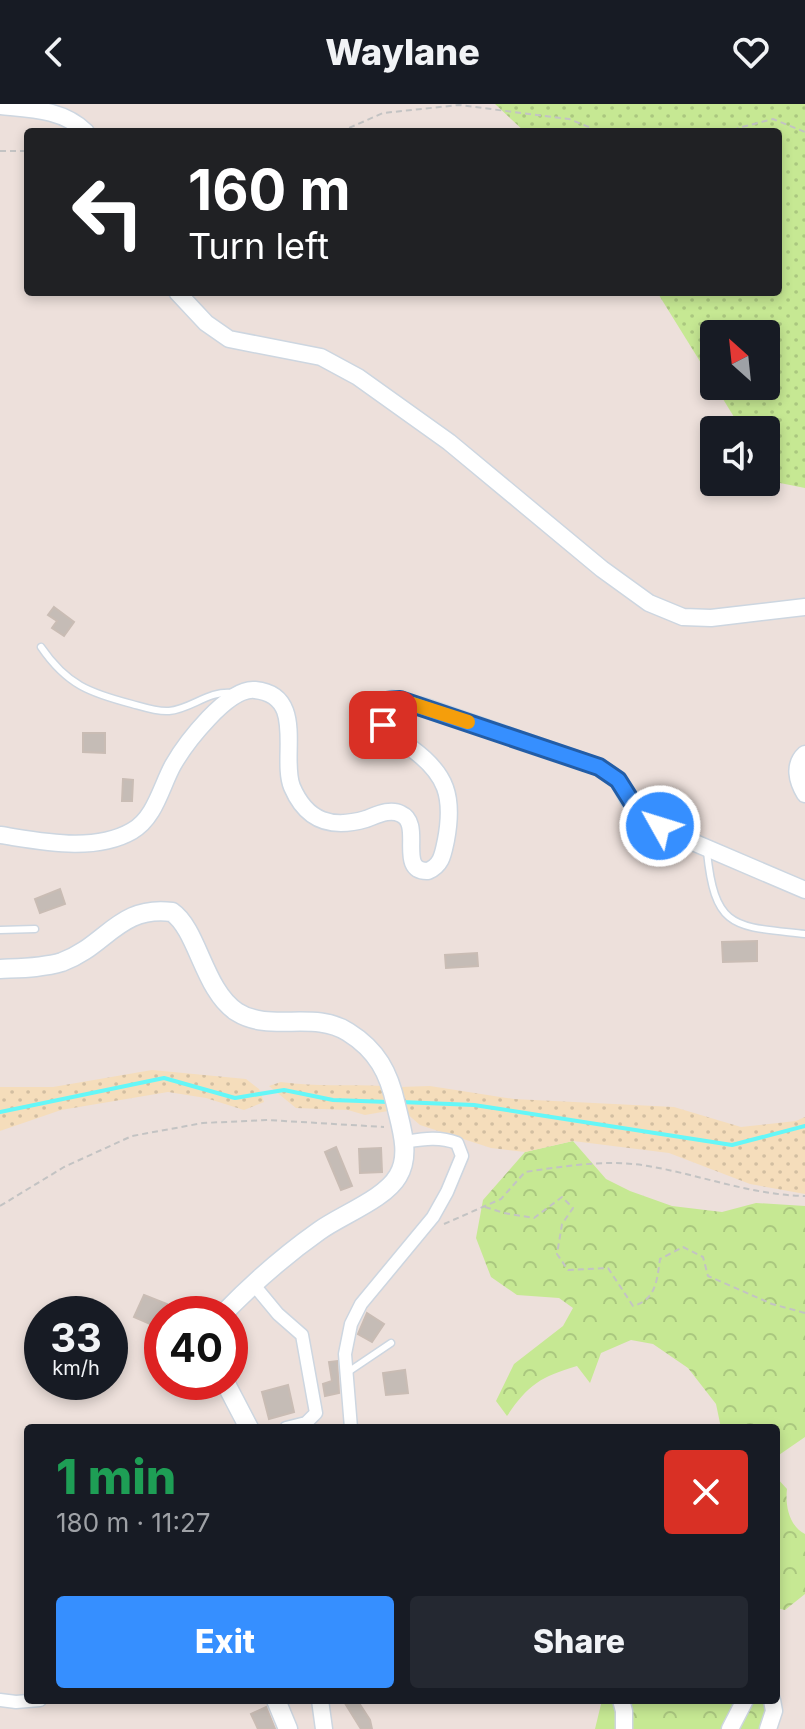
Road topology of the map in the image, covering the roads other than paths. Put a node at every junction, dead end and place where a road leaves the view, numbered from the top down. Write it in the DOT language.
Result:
graph roads {
  1 [pos="0,106"];
  2 [pos="81,128"];
  3 [pos="181,296"];
  4 [pos="805,607"];
  5 [pos="41,647"];
  6 [pos="237,694"];
  7 [pos="805,754"];
  8 [pos="805,794"];
  9 [pos="0,835"];
  10 [pos="707,848"];
  11 [pos="805,890"];
  12 [pos="35,929"];
  13 [pos="0,930"];
  14 [pos="805,934"];
  15 [pos="0,969"];
  16 [pos="401,1127"];
  17 [pos="254,1285"];
  18 [pos="242,1296"];
  19 [pos="391,1343"];
  20 [pos="348,1372"];
  21 [pos="234,1400"];
  22 [pos="247,1424"];
  23 [pos="302,1424"];
  24 [pos="351,1424"];
  25 [pos="0,1700"];
  26 [pos="24,1701"];
  27 [pos="278,1704"];
  28 [pos="321,1704"];
  29 [pos="622,1704"];
  30 [pos="743,1704"];
  31 [pos="773,1704"];
  32 [pos="288,1729"];
  33 [pos="324,1729"];
  34 [pos="624,1729"];
  35 [pos="730,1729"];
  36 [pos="768,1729"];
  1 -- 2 [label="street"];
  3 -- 4 [label="street"];
  5 -- 6 [label="lane"];
  6 -- 9 [label="street"];
  6 -- 10 [label="street"];
  7 -- 8 [label="street"];
  10 -- 11 [label="street"];
  10 -- 14 [label="lane"];
  12 -- 13 [label="lane"];
  15 -- 16 [label="main road"];
  16 -- 17 [label="main road"];
  16 -- 20 [label="street"];
  17 -- 18 [label="main road"];
  17 -- 23 [label="street"];
  19 -- 20 [label="lane"];
  20 -- 24 [label="street"];
  21 -- 22 [label="main road"];
  25 -- 26 [label="street"];
  27 -- 32 [label="main road"];
  28 -- 33 [label="street"];
  29 -- 34 [label="street"];
  30 -- 35 [label="street"];
  31 -- 36 [label="street"];
}
